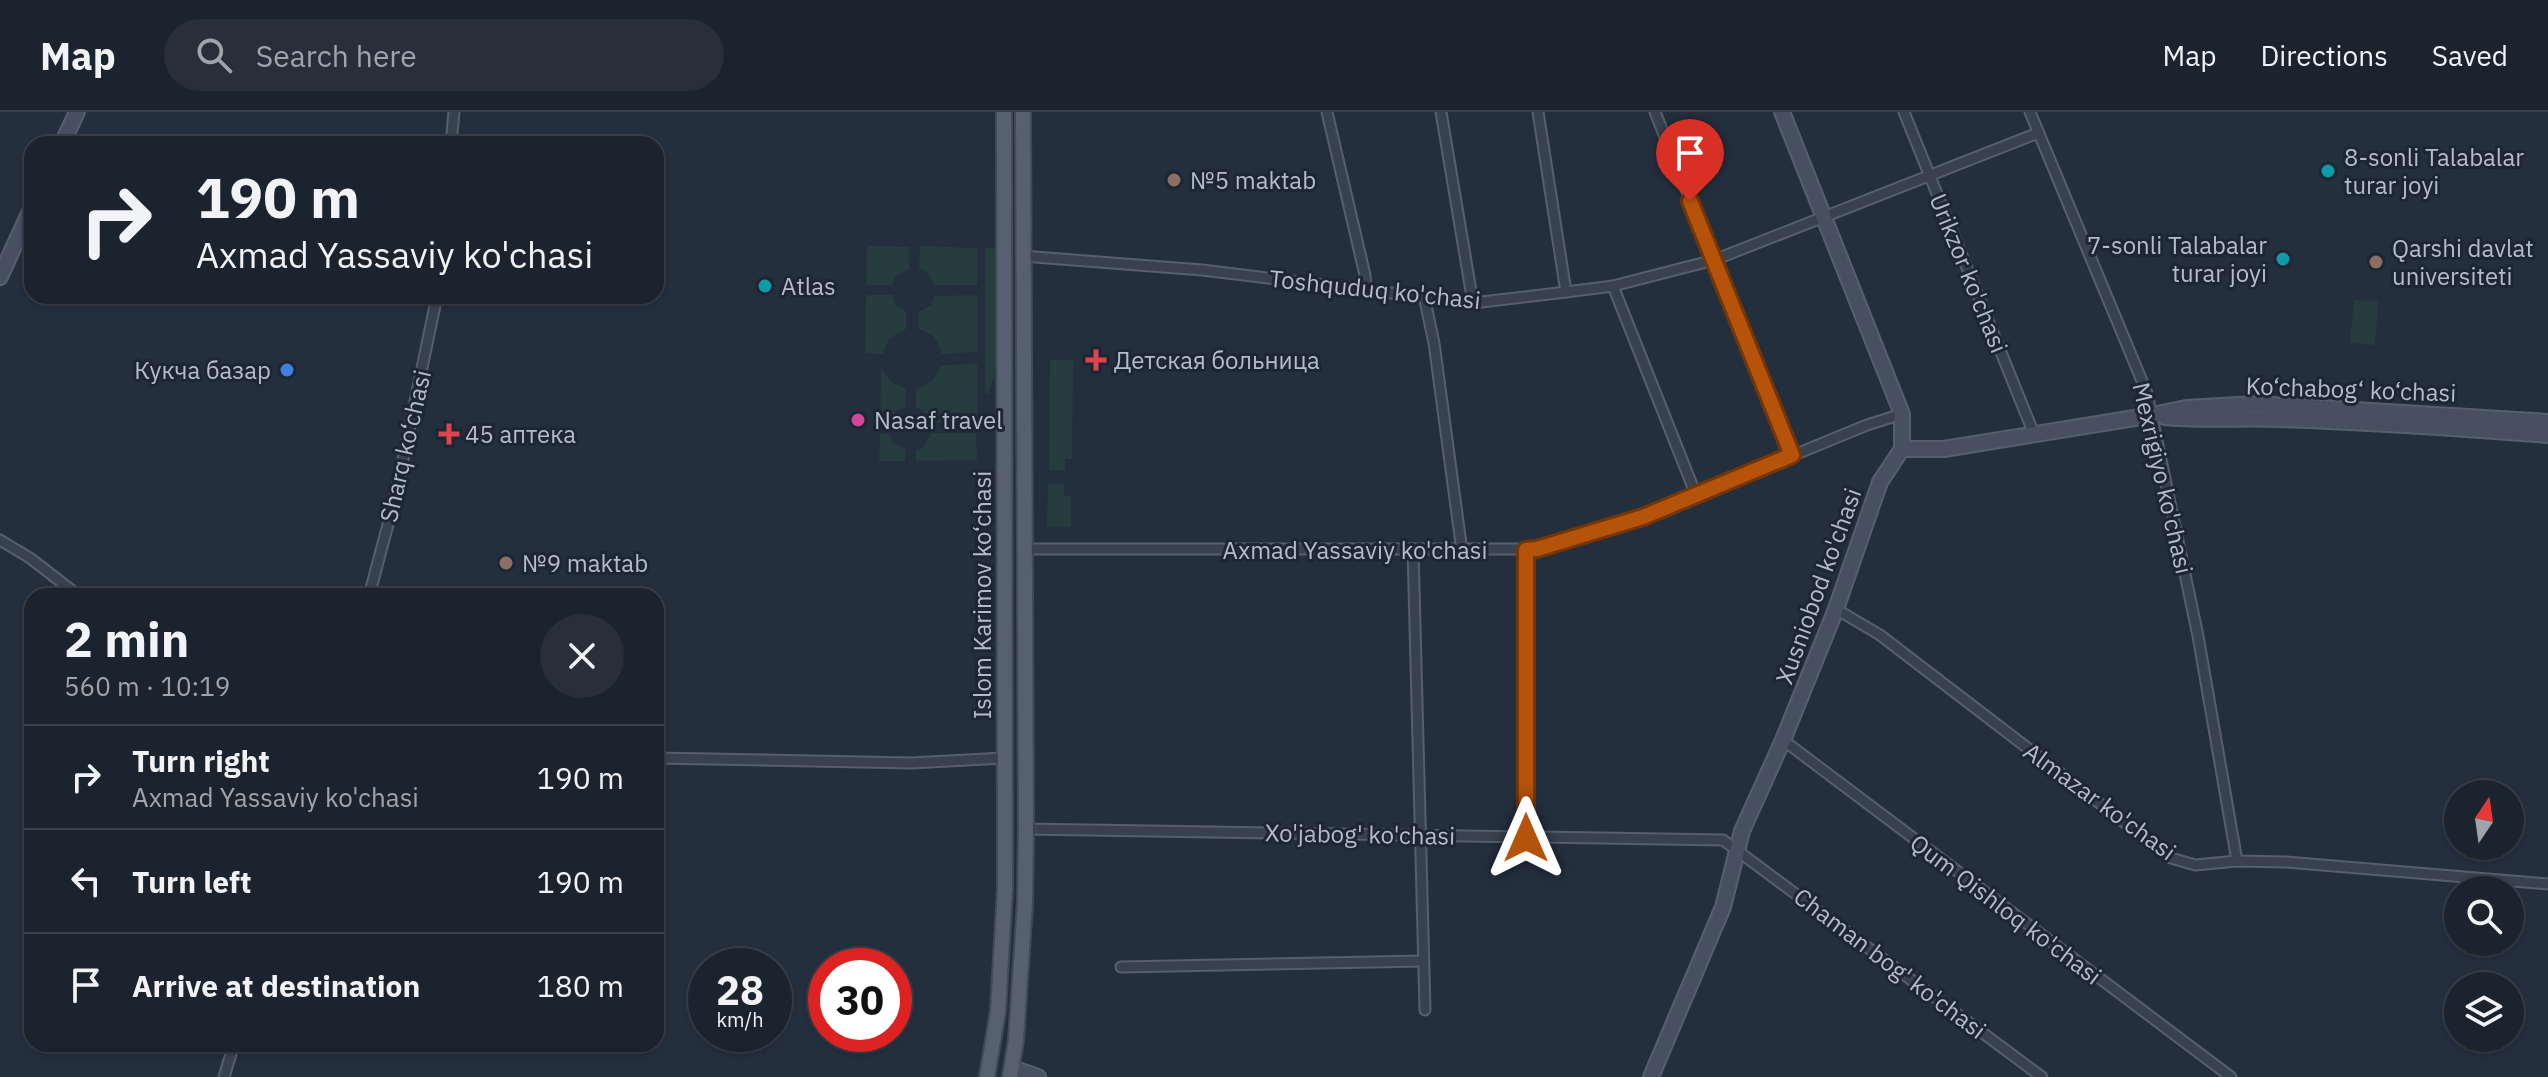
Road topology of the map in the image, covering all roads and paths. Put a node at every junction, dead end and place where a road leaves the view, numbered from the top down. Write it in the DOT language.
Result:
graph roads {
  1 [pos="77,112"];
  2 [pos="454,112"];
  3 [pos="1004,112"];
  4 [pos="1023,112"];
  5 [pos="1029,112"];
  6 [pos="1327,112"];
  7 [pos="1441,112"];
  8 [pos="1538,112"];
  9 [pos="1655,112"];
  10 [pos="1782,112"];
  11 [pos="1904,112"];
  12 [pos="2030,112"];
  13 [pos="1023,131"];
  14 [pos="2038,133"];
  15 [pos="66,136"];
  16 [pos="452,136"];
  17 [pos="1930,175"];
  18 [pos="1825,216"];
  19 [pos="24,224"];
  20 [pos="1022,256"];
  21 [pos="1714,260"];
  22 [pos="0,277"];
  23 [pos="1613,286"];
  24 [pos="1366,290"];
  25 [pos="1566,292"];
  26 [pos="1424,296"];
  27 [pos="1473,303"];
  28 [pos="435,304"];
  29 [pos="1902,414"];
  30 [pos="2153,415"];
  31 [pos="2548,422"];
  32 [pos="2034,434"];
  33 [pos="2548,435"];
  34 [pos="1902,449"];
  35 [pos="1792,455"];
  36 [pos="1696,495"];
  37 [pos="0,540"];
  38 [pos="1023,549"];
  39 [pos="1413,549"];
  40 [pos="1526,550"];
  41 [pos="1462,551"];
  42 [pos="69,588"];
  43 [pos="371,588"];
  44 [pos="1836,609"];
  45 [pos="1783,740"];
  46 [pos="664,758"];
  47 [pos="1004,758"];
  48 [pos="1026,829"];
  49 [pos="1420,835"];
  50 [pos="1526,838"];
  51 [pos="1738,850"];
  52 [pos="2237,861"];
  53 [pos="2548,884"];
  54 [pos="1005,889"];
  55 [pos="1025,889"];
  56 [pos="1423,961"];
  57 [pos="1121,967"];
  58 [pos="1425,1010"];
  59 [pos="232,1052"];
  60 [pos="1011,1073"];
  61 [pos="224,1077"];
  62 [pos="987,1077"];
  63 [pos="1038,1077"];
  64 [pos="1651,1077"];
  65 [pos="2042,1077"];
  66 [pos="2231,1077"];
  1 -- 15 [label="street"];
  2 -- 16 [label="street"];
  3 -- 47 [label="main road, Islom Karimov ko‘chasi"];
  4 -- 13 [label="main road, Islom Karimov ko‘chasi"];
  5 -- 13 [label="main road"];
  6 -- 24 [label="street"];
  7 -- 27 [label="street"];
  8 -- 25 [label="street"];
  9 -- 21 [label="street"];
  10 -- 18 [label="street"];
  11 -- 17 [label="street, Urikzor ko'chasi"];
  12 -- 14 [label="street, Mexrigiyo ko'chasi"];
  13 -- 20 [label="main road, Islom Karimov ko‘chasi"];
  14 -- 17 [label="street, Toshquduq ko'chasi"];
  14 -- 30 [label="street, Mexrigiyo ko'chasi"];
  17 -- 18 [label="street, Toshquduq ko'chasi"];
  17 -- 32 [label="street, Urikzor ko'chasi"];
  18 -- 21 [label="street, Toshquduq ko'chasi"];
  18 -- 29 [label="street"];
  19 -- 22 [label="street"];
  20 -- 24 [label="street, Toshquduq ko'chasi"];
  20 -- 38 [label="main road, Islom Karimov ko‘chasi"];
  21 -- 23 [label="street, Toshquduq ko'chasi"];
  21 -- 35 [label="street"];
  23 -- 25 [label="street, Toshquduq ko'chasi"];
  23 -- 36 [label="street"];
  24 -- 26 [label="street, Toshquduq ko'chasi"];
  25 -- 27 [label="street, Toshquduq ko'chasi"];
  26 -- 27 [label="street, Toshquduq ko'chasi"];
  26 -- 41 [label="street"];
  28 -- 43 [label="street, Sharq ko‘chasi"];
  29 -- 34 [label="street"];
  29 -- 35 [label="street, Axmad Yassaviy ko'chasi"];
  30 -- 31 [label="street, Ko‘chabog‘ ko‘chasi"];
  30 -- 32 [label="street, Ko‘chabog‘ ko‘chasi"];
  30 -- 33 [label="street, Ko‘chabog‘ ko‘chasi"];
  30 -- 52 [label="street, Mexrigiyo ko'chasi"];
  32 -- 34 [label="street, Ko‘chabog‘ ko‘chasi"];
  34 -- 44 [label="street, Xusniobod ko'chasi"];
  35 -- 36 [label="street, Axmad Yassaviy ko'chasi"];
  36 -- 40 [label="street, Axmad Yassaviy ko'chasi"];
  37 -- 42 [label="street"];
  38 -- 39 [label="street, Axmad Yassaviy ko'chasi"];
  38 -- 48 [label="main road, Islom Karimov ko‘chasi"];
  39 -- 41 [label="street, Axmad Yassaviy ko'chasi"];
  39 -- 49 [label="street"];
  40 -- 41 [label="street, Axmad Yassaviy ko'chasi"];
  40 -- 50 [label="street"];
  44 -- 45 [label="street, Xusniobod ko'chasi"];
  44 -- 52 [label="street, Almazar ko'chasi"];
  45 -- 51 [label="street, Xusniobod ko'chasi"];
  45 -- 66 [label="street, Qum Qishloq ko'chasi"];
  46 -- 47 [label="street"];
  47 -- 54 [label="main road, Islom Karimov ko‘chasi"];
  48 -- 49 [label="street, Xo'jabog' ko'chasi"];
  48 -- 55 [label="main road, Islom Karimov ko‘chasi"];
  49 -- 50 [label="street, Xo'jabog' ko'chasi"];
  49 -- 56 [label="street"];
  50 -- 51 [label="street, Xo'jabog' ko'chasi"];
  51 -- 64 [label="street, Xusniobod ko'chasi"];
  51 -- 65 [label="street, Chaman bog' ko'chasi"];
  52 -- 53 [label="street, Almazar ko'chasi"];
  54 -- 55 [label="main road"];
  54 -- 62 [label="main road, Islom Karimov ko‘chasi"];
  55 -- 60 [label="main road, Islom Karimov ko‘chasi"];
  56 -- 57 [label="street"];
  56 -- 58 [label="street"];
  59 -- 61 [label="street"];
  60 -- 63 [label="street"];
}
